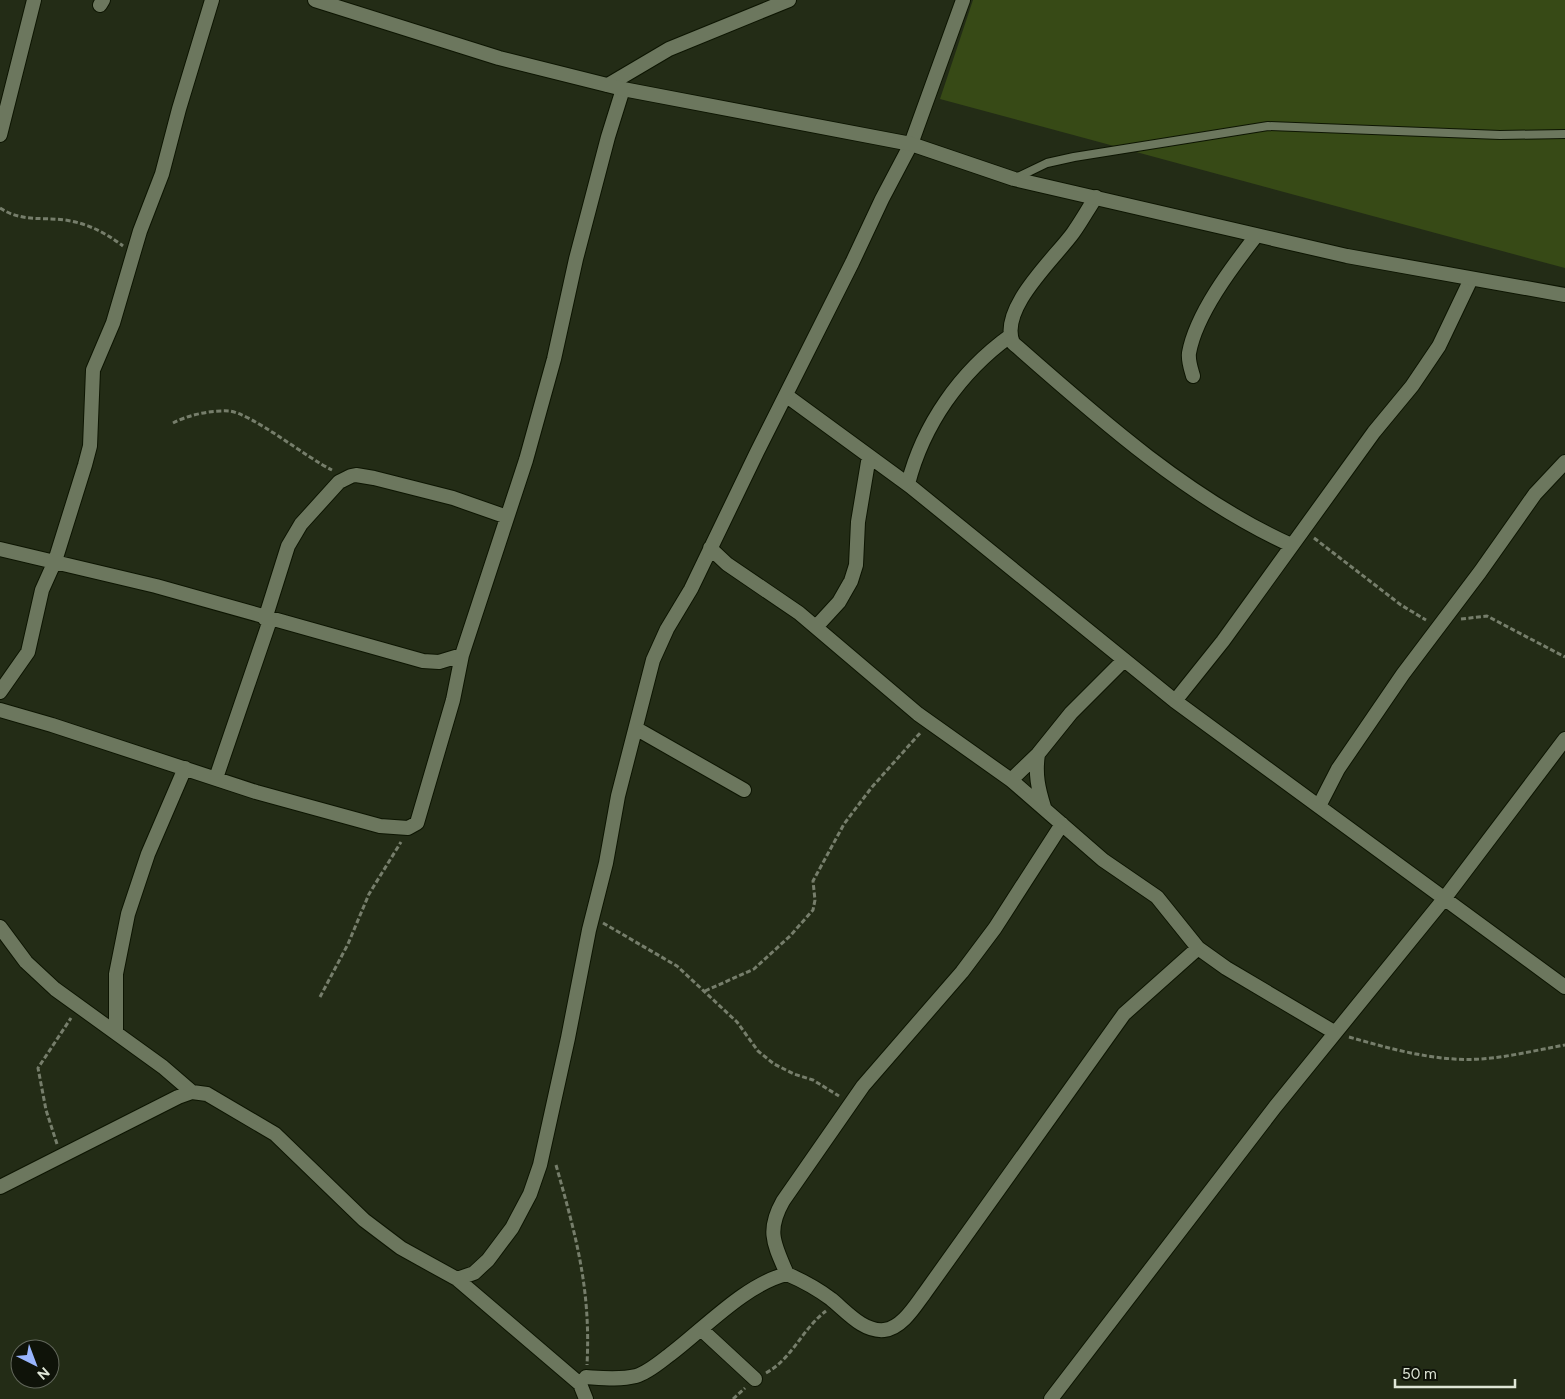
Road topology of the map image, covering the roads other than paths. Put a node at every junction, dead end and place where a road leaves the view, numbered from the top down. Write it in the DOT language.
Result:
graph roads {
  1 [pos="34,0"];
  2 [pos="212,0"];
  3 [pos="315,0"];
  4 [pos="788,0"];
  5 [pos="963,0"];
  6 [pos="608,85"];
  7 [pos="623,90"];
  8 [pos="1565,134"];
  9 [pos="0,136"];
  10 [pos="911,144"];
  11 [pos="1014,179"];
  12 [pos="1096,197"];
  13 [pos="1256,236"];
  14 [pos="1471,279"];
  15 [pos="1565,295"];
  16 [pos="1010,336"];
  17 [pos="1193,376"];
  18 [pos="786,396"];
  19 [pos="869,456"];
  20 [pos="1565,462"];
  21 [pos="908,484"];
  22 [pos="507,517"];
  23 [pos="1291,545"];
  24 [pos="710,548"];
  25 [pos="0,549"];
  26 [pos="55,561"];
  27 [pos="268,619"];
  28 [pos="816,627"];
  29 [pos="462,655"];
  30 [pos="1124,660"];
  31 [pos="0,692"];
  32 [pos="1176,701"];
  33 [pos="0,710"];
  34 [pos="637,729"];
  35 [pos="1565,740"];
  36 [pos="1038,754"];
  37 [pos="185,768"];
  38 [pos="216,778"];
  39 [pos="1011,780"];
  40 [pos="744,790"];
  41 [pos="1319,806"];
  42 [pos="1045,809"];
  43 [pos="1062,824"];
  44 [pos="1444,898"];
  45 [pos="0,926"];
  46 [pos="1198,948"];
  47 [pos="1565,987"];
  48 [pos="1334,1032"];
  49 [pos="116,1033"];
  50 [pos="192,1092"];
  51 [pos="0,1188"];
  52 [pos="787,1274"];
  53 [pos="457,1279"];
  54 [pos="702,1330"];
  55 [pos="586,1377"];
  56 [pos="755,1379"];
  57 [pos="586,1399"];
  58 [pos="1051,1399"];
  1 -- 9 [label="street"];
  2 -- 26 [label="street"];
  3 -- 6 [label="street"];
  4 -- 6 [label="street"];
  5 -- 10 [label="street"];
  6 -- 7 [label="street"];
  7 -- 10 [label="street"];
  7 -- 22 [label="street"];
  8 -- 11 [label="lane"];
  10 -- 11 [label="street"];
  10 -- 18 [label="street"];
  11 -- 12 [label="street"];
  12 -- 13 [label="street"];
  12 -- 16 [label="street"];
  13 -- 14 [label="street"];
  13 -- 17 [label="street"];
  14 -- 15 [label="street"];
  14 -- 23 [label="street"];
  16 -- 21 [label="street"];
  16 -- 23 [label="street"];
  18 -- 19 [label="street"];
  18 -- 24 [label="street"];
  19 -- 21 [label="street"];
  19 -- 28 [label="street"];
  20 -- 41 [label="street"];
  21 -- 30 [label="street"];
  22 -- 27 [label="street"];
  22 -- 29 [label="street"];
  23 -- 32 [label="street"];
  24 -- 28 [label="street"];
  24 -- 34 [label="street"];
  25 -- 26 [label="street"];
  26 -- 27 [label="street"];
  26 -- 31 [label="street"];
  27 -- 29 [label="street"];
  27 -- 38 [label="street"];
  28 -- 39 [label="street"];
  29 -- 38 [label="street"];
  30 -- 32 [label="street"];
  30 -- 36 [label="street"];
  32 -- 41 [label="street"];
  33 -- 37 [label="street"];
  34 -- 40 [label="street"];
  34 -- 53 [label="street"];
  35 -- 44 [label="street"];
  36 -- 39 [label="street"];
  36 -- 42 [label="street"];
  37 -- 38 [label="street"];
  37 -- 49 [label="street"];
  39 -- 42 [label="street"];
  41 -- 44 [label="street"];
  42 -- 43 [label="street"];
  43 -- 46 [label="street"];
  43 -- 52 [label="street"];
  44 -- 47 [label="street"];
  44 -- 48 [label="street"];
  45 -- 49 [label="street"];
  46 -- 48 [label="street"];
  46 -- 52 [label="street"];
  48 -- 58 [label="street"];
  49 -- 50 [label="street"];
  50 -- 51 [label="street"];
  50 -- 53 [label="street"];
  52 -- 54 [label="street"];
  53 -- 57 [label="street"];
  54 -- 55 [label="street"];
  54 -- 56 [label="street"];
}
